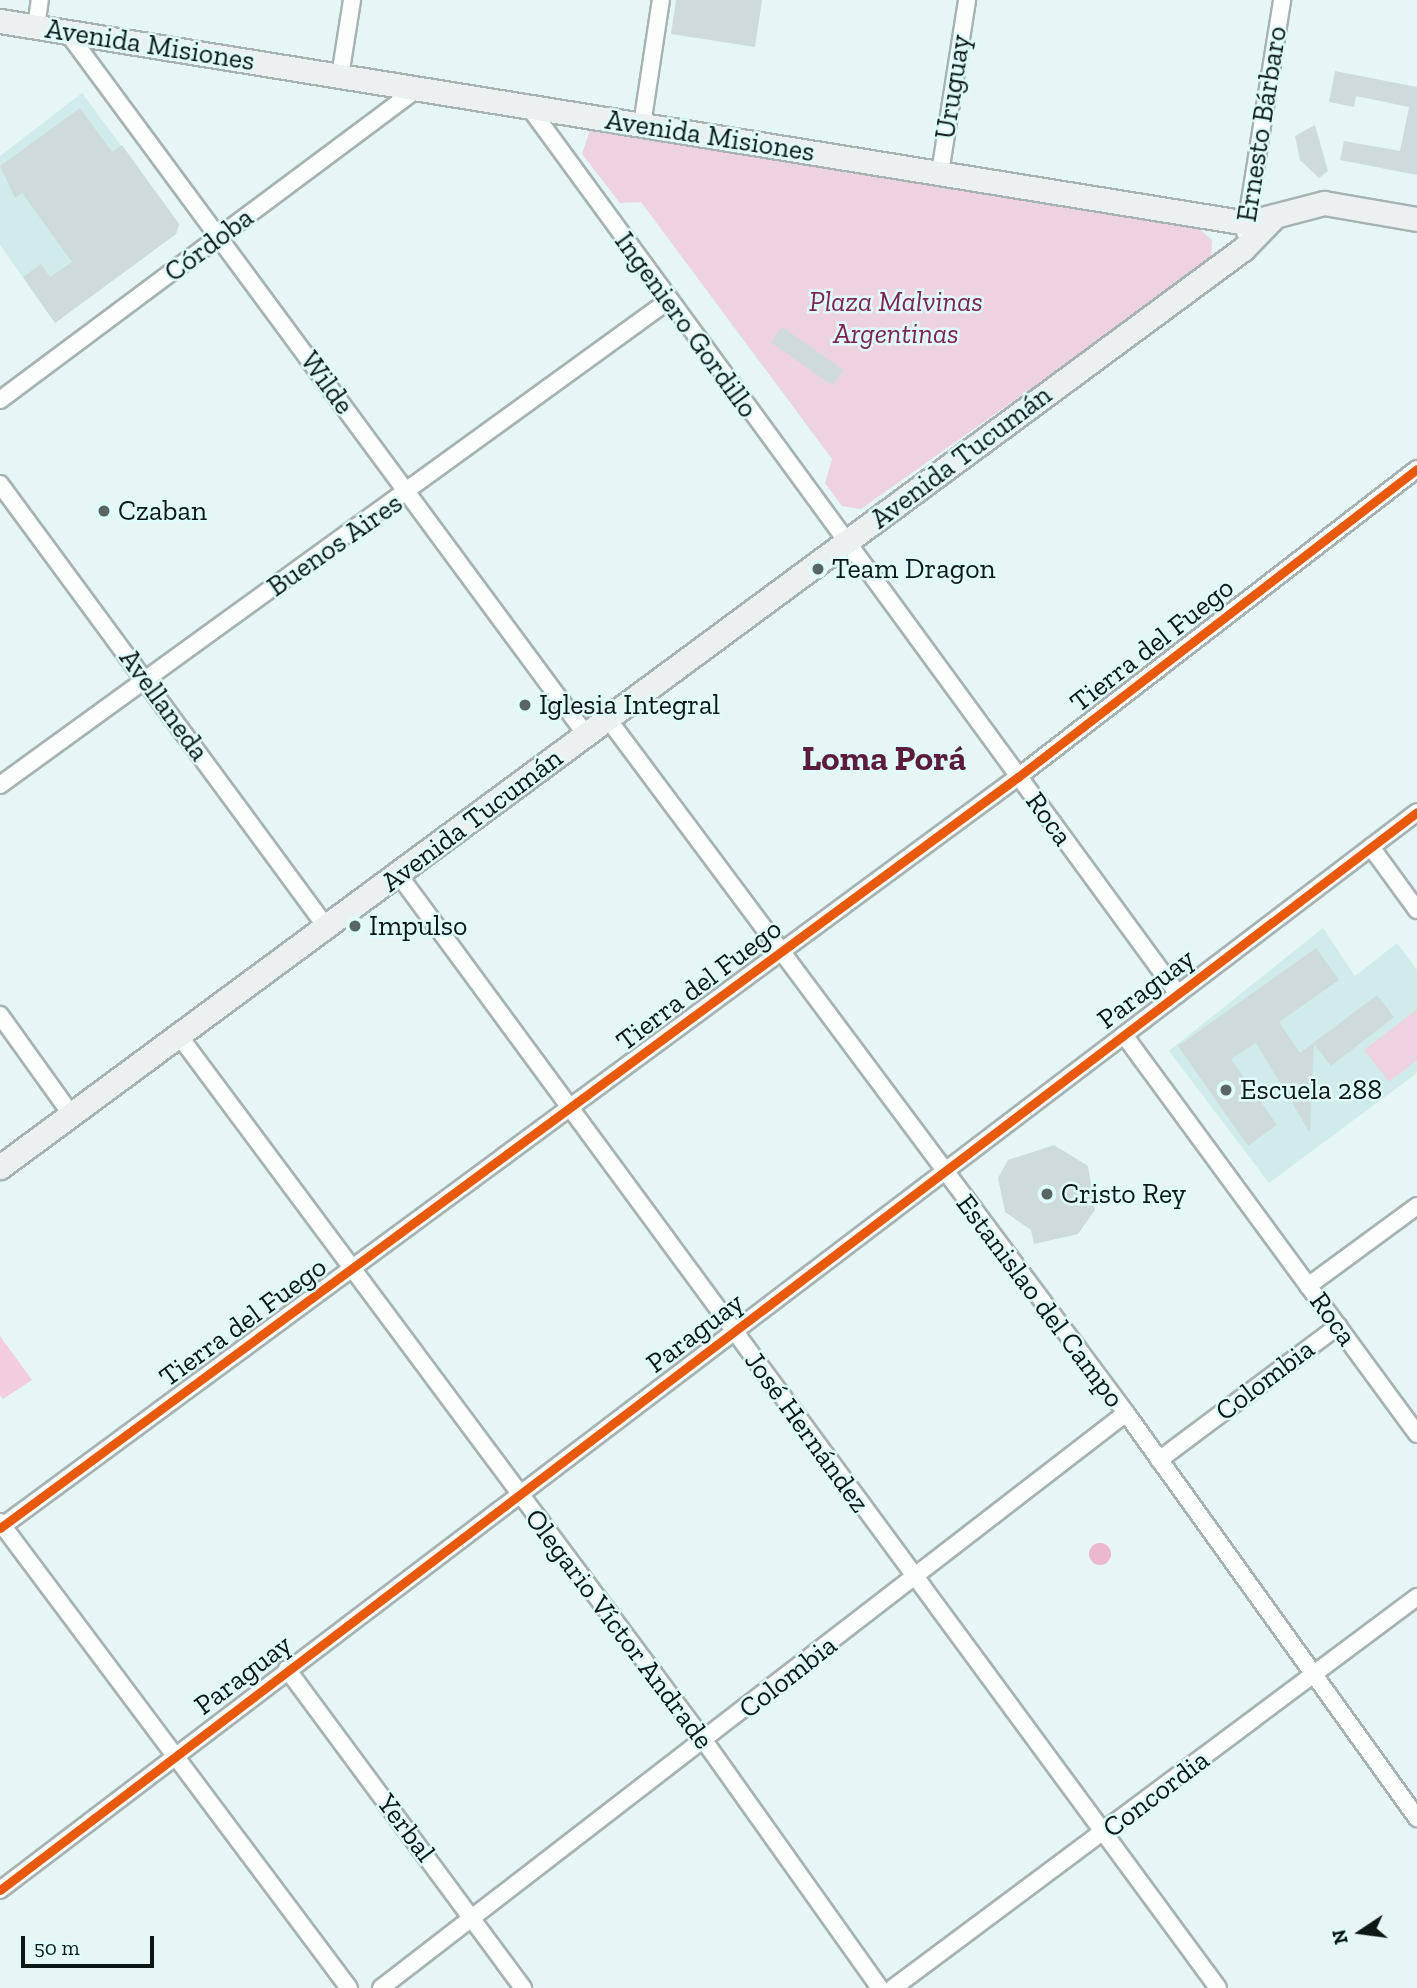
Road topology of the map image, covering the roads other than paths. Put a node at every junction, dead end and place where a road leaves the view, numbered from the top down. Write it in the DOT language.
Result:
graph roads {
  1 [pos="40,0"];
  2 [pos="352,0"];
  3 [pos="662,0"];
  4 [pos="967,0"];
  5 [pos="1282,0"];
  6 [pos="0,21"];
  7 [pos="36,27"];
  8 [pos="66,32"];
  9 [pos="340,76"];
  10 [pos="417,89"];
  11 [pos="529,107"];
  12 [pos="642,125"];
  13 [pos="940,173"];
  14 [pos="1275,216"];
  15 [pos="1417,219"];
  16 [pos="1247,223"];
  17 [pos="219,237"];
  18 [pos="1243,248"];
  19 [pos="668,301"];
  20 [pos="0,400"];
  21 [pos="1417,469"];
  22 [pos="0,484"];
  23 [pos="409,494"];
  24 [pos="846,543"];
  25 [pos="145,679"];
  26 [pos="608,719"];
  27 [pos="586,735"];
  28 [pos="1018,777"];
  29 [pos="0,785"];
  30 [pos="1417,812"];
  31 [pos="1371,847"];
  32 [pos="398,874"];
  33 [pos="1417,910"];
  34 [pos="327,928"];
  35 [pos="781,953"];
  36 [pos="1178,994"];
  37 [pos="0,1015"];
  38 [pos="1124,1035"];
  39 [pos="180,1037"];
  40 [pos="571,1109"];
  41 [pos="71,1114"];
  42 [pos="0,1167"];
  43 [pos="943,1173"];
  44 [pos="1417,1206"];
  45 [pos="352,1271"];
  46 [pos="1308,1286"];
  47 [pos="1338,1326"];
  48 [pos="735,1331"];
  49 [pos="1126,1413"];
  50 [pos="1417,1434"];
  51 [pos="1159,1460"];
  52 [pos="518,1496"];
  53 [pos="1,1525"];
  54 [pos="913,1578"];
  55 [pos="1417,1597"];
  56 [pos="287,1669"];
  57 [pos="1314,1673"];
  58 [pos="705,1742"];
  59 [pos="172,1756"];
  60 [pos="1417,1818"];
  61 [pos="1104,1834"];
  62 [pos="0,1890"];
  63 [pos="473,1919"];
  64 [pos="349,1988"];
  65 [pos="381,1988"];
  66 [pos="523,1988"];
  67 [pos="880,1988"];
  68 [pos="893,1988"];
  69 [pos="1218,1988"];
  1 -- 7 [label="street"];
  2 -- 9 [label="street"];
  3 -- 12 [label="street"];
  4 -- 13 [label="street, Uruguay"];
  5 -- 16 [label="street, Ernesto Bárbaro"];
  6 -- 7 [label="main road, Avenida Misiones"];
  7 -- 8 [label="main road, Avenida Misiones"];
  8 -- 9 [label="main road, Avenida Misiones"];
  8 -- 17 [label="street, Wilde"];
  9 -- 10 [label="main road, Avenida Misiones"];
  10 -- 11 [label="main road, Avenida Misiones"];
  10 -- 17 [label="street, Córdoba"];
  11 -- 12 [label="main road, Avenida Misiones"];
  11 -- 19 [label="street, Ingeniero Gordillo"];
  12 -- 13 [label="main road, Avenida Misiones"];
  13 -- 16 [label="main road, Avenida Misiones"];
  14 -- 15 [label="main road, Avenida Misiones"];
  14 -- 16 [label="main road, Avenida Misiones"];
  14 -- 18 [label="main road, Avenida Tucumán"];
  16 -- 18 [label="street, Ernesto Bárbaro"];
  17 -- 20 [label="street, Córdoba"];
  17 -- 23 [label="street, Wilde"];
  18 -- 24 [label="main road, Avenida Tucumán"];
  19 -- 23 [label="street, Buenos Aires"];
  19 -- 24 [label="street, Ingeniero Gordillo"];
  21 -- 28 [label="street, Tierra del Fuego"];
  22 -- 25 [label="street, Avellaneda"];
  23 -- 25 [label="street, Buenos Aires"];
  23 -- 27 [label="street, Wilde"];
  24 -- 26 [label="main road, Avenida Tucumán"];
  24 -- 28 [label="street, Roca"];
  25 -- 29 [label="street, Buenos Aires"];
  25 -- 34 [label="street, Avellaneda"];
  26 -- 27 [label="main road, Avenida Tucumán"];
  26 -- 35 [label="street, Estanislao del Campo"];
  27 -- 32 [label="main road, Avenida Tucumán"];
  28 -- 35 [label="street, Tierra del Fuego"];
  28 -- 36 [label="street, Roca"];
  30 -- 31 [label="street, Paraguay"];
  31 -- 33 [label="street"];
  31 -- 36 [label="street, Paraguay"];
  32 -- 34 [label="main road, Avenida Tucumán"];
  32 -- 40 [label="street, José Hernández"];
  34 -- 39 [label="main road, Avenida Tucumán"];
  35 -- 40 [label="street, Tierra del Fuego"];
  35 -- 43 [label="street, Estanislao del Campo"];
  36 -- 38 [label="street, Paraguay"];
  37 -- 41 [label="street"];
  38 -- 43 [label="street, Paraguay"];
  38 -- 46 [label="street, Roca"];
  39 -- 41 [label="main road, Avenida Tucumán"];
  39 -- 45 [label="street, Olegario Víctor Andrade"];
  40 -- 45 [label="street, Tierra del Fuego"];
  40 -- 48 [label="street, José Hernández"];
  41 -- 42 [label="main road, Avenida Tucumán"];
  43 -- 48 [label="street, Paraguay"];
  43 -- 49 [label="street, Estanislao del Campo"];
  44 -- 46 [label="street"];
  45 -- 52 [label="street, Olegario Víctor Andrade"];
  45 -- 53 [label="street, Tierra del Fuego"];
  46 -- 47 [label="street, Roca"];
  47 -- 50 [label="street, Roca"];
  47 -- 51 [label="street, Colombia"];
  48 -- 52 [label="street, Paraguay"];
  48 -- 54 [label="street, José Hernández"];
  49 -- 51 [label="street, Estanislao del Campo"];
  49 -- 54 [label="street, Colombia"];
  51 -- 57 [label="street, Estanislao del Campo"];
  52 -- 56 [label="street, Paraguay"];
  52 -- 58 [label="street, Olegario Víctor Andrade"];
  53 -- 59 [label="street"];
  54 -- 58 [label="street, Colombia"];
  54 -- 61 [label="street, José Hernández"];
  55 -- 57 [label="street, Concordia"];
  56 -- 59 [label="street, Paraguay"];
  56 -- 63 [label="street, Yerbal"];
  57 -- 60 [label="street, Estanislao del Campo"];
  57 -- 61 [label="street, Concordia"];
  58 -- 63 [label="street, Colombia"];
  58 -- 67 [label="street, Olegario Víctor Andrade"];
  59 -- 62 [label="street, Paraguay"];
  59 -- 64 [label="street"];
  61 -- 68 [label="street, Concordia"];
  61 -- 69 [label="street, José Hernández"];
  63 -- 65 [label="street, Colombia"];
  63 -- 66 [label="street, Yerbal"];
}
